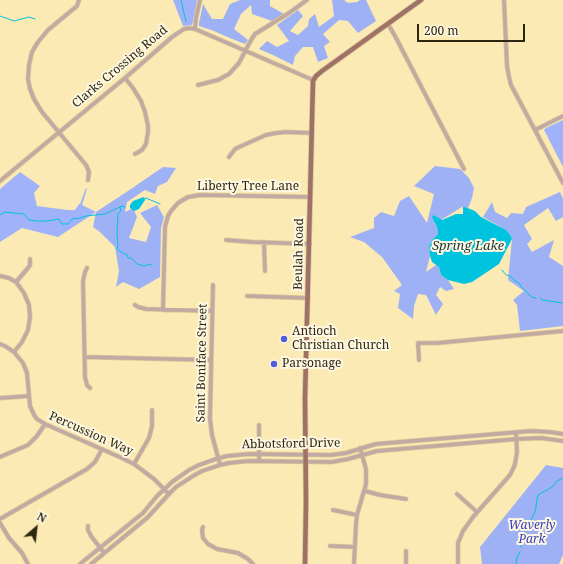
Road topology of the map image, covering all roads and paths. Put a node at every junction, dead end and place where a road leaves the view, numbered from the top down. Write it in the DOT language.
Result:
graph roads {
  1 [pos="79,0"];
  2 [pos="200,0"];
  3 [pos="307,0"];
  4 [pos="421,0"];
  5 [pos="504,0"];
  6 [pos="388,24"];
  7 [pos="195,29"];
  8 [pos="246,51"];
  9 [pos="125,78"];
  10 [pos="313,80"];
  11 [pos="198,85"];
  12 [pos="563,116"];
  13 [pos="535,130"];
  14 [pos="59,132"];
  15 [pos="312,133"];
  16 [pos="135,154"];
  17 [pos="229,157"];
  18 [pos="464,169"];
  19 [pos="88,180"];
  20 [pos="0,181"];
  21 [pos="563,183"];
  22 [pos="310,197"];
  23 [pos="226,240"];
  24 [pos="264,242"];
  25 [pos="310,244"];
  26 [pos="30,259"];
  27 [pos="87,268"];
  28 [pos="265,271"];
  29 [pos="0,276"];
  30 [pos="16,282"];
  31 [pos="213,285"];
  32 [pos="247,296"];
  33 [pos="308,298"];
  34 [pos="135,305"];
  35 [pos="163,310"];
  36 [pos="212,311"];
  37 [pos="563,331"];
  38 [pos="0,344"];
  39 [pos="14,352"];
  40 [pos="85,357"];
  41 [pos="211,360"];
  42 [pos="419,360"];
  43 [pos="90,388"];
  44 [pos="29,396"];
  45 [pos="0,398"];
  46 [pos="152,410"];
  47 [pos="45,424"];
  48 [pos="259,425"];
  49 [pos="516,432"];
  50 [pos="563,434"];
  51 [pos="517,439"];
  52 [pos="563,441"];
  53 [pos="360,448"];
  54 [pos="102,449"];
  55 [pos="258,454"];
  56 [pos="306,455"];
  57 [pos="362,455"];
  58 [pos="0,457"];
  59 [pos="218,458"];
  60 [pos="258,461"];
  61 [pos="306,462"];
  62 [pos="134,464"];
  63 [pos="220,465"];
  64 [pos="164,489"];
  65 [pos="365,491"];
  66 [pos="169,494"];
  67 [pos="457,494"];
  68 [pos="406,499"];
  69 [pos="333,510"];
  70 [pos="477,512"];
  71 [pos="357,515"];
  72 [pos="0,519"];
  73 [pos="0,523"];
  74 [pos="88,526"];
  75 [pos="203,527"];
  76 [pos="330,546"];
  77 [pos="355,547"];
  78 [pos="100,548"];
  79 [pos="406,551"];
  80 [pos="104,553"];
  81 [pos="28,564"];
  82 [pos="80,564"];
  83 [pos="91,564"];
  84 [pos="253,564"];
  85 [pos="306,564"];
  86 [pos="354,564"];
  87 [pos="406,564"];
  88 [pos="458,564"];
  1 -- 14 [label="street"];
  2 -- 7 [label="street"];
  3 -- 8 [label="street"];
  4 -- 6 [label="main road"];
  5 -- 13 [label="street"];
  6 -- 10 [label="main road"];
  6 -- 18 [label="street"];
  7 -- 8 [label="street"];
  7 -- 9 [label="street, Clarks Crossing Road"];
  8 -- 10 [label="street"];
  8 -- 11 [label="street"];
  9 -- 14 [label="street, Clarks Crossing Road"];
  9 -- 16 [label="street"];
  10 -- 15 [label="main road, Beulah Road"];
  12 -- 13 [label="street"];
  13 -- 21 [label="street"];
  14 -- 19 [label="street"];
  14 -- 20 [label="street, Clarks Crossing Road"];
  15 -- 17 [label="street"];
  15 -- 22 [label="main road, Beulah Road"];
  22 -- 25 [label="main road, Beulah Road"];
  22 -- 35 [label="street, Liberty Tree Lane"];
  23 -- 24 [label="street"];
  24 -- 25 [label="street"];
  24 -- 28 [label="street"];
  25 -- 33 [label="main road, Beulah Road"];
  26 -- 30 [label="street"];
  27 -- 40 [label="street"];
  29 -- 30 [label="street"];
  30 -- 39 [label="street"];
  31 -- 36 [label="street, Saint Boniface Street"];
  32 -- 33 [label="street"];
  33 -- 56 [label="main road, Beulah Road"];
  34 -- 35 [label="street"];
  35 -- 36 [label="street"];
  36 -- 41 [label="street, Saint Boniface Street"];
  37 -- 42 [label="street"];
  38 -- 39 [label="street, Percussion Way"];
  39 -- 44 [label="street, Percussion Way"];
  40 -- 41 [label="street"];
  40 -- 43 [label="street"];
  41 -- 59 [label="street, Saint Boniface Street"];
  44 -- 45 [label="street"];
  44 -- 47 [label="street, Percussion Way"];
  46 -- 62 [label="street"];
  47 -- 54 [label="street, Percussion Way"];
  47 -- 58 [label="street"];
  48 -- 55 [label="street"];
  49 -- 50 [label="street, Abbotsford Drive"];
  49 -- 51 [label="street"];
  49 -- 53 [label="street, Abbotsford Drive"];
  51 -- 52 [label="street, Abbotsford Drive"];
  51 -- 57 [label="street, Abbotsford Drive"];
  51 -- 70 [label="street"];
  53 -- 56 [label="street, Abbotsford Drive"];
  53 -- 57 [label="street"];
  54 -- 62 [label="street, Percussion Way"];
  54 -- 72 [label="street"];
  55 -- 56 [label="street, Abbotsford Drive"];
  55 -- 59 [label="street, Abbotsford Drive"];
  55 -- 60 [label="street"];
  56 -- 61 [label="main road, Beulah Road"];
  57 -- 61 [label="street, Abbotsford Drive"];
  57 -- 65 [label="street"];
  59 -- 63 [label="street, Saint Boniface Street"];
  59 -- 64 [label="street, Abbotsford Drive"];
  60 -- 61 [label="street, Abbotsford Drive"];
  60 -- 63 [label="street, Abbotsford Drive"];
  61 -- 85 [label="main road, Beulah Road"];
  62 -- 64 [label="street, Percussion Way"];
  63 -- 66 [label="street, Abbotsford Drive"];
  64 -- 66 [label="street, Percussion Way"];
  64 -- 78 [label="street, Abbotsford Drive"];
  65 -- 68 [label="street"];
  65 -- 71 [label="street"];
  66 -- 80 [label="street, Abbotsford Drive"];
  67 -- 70 [label="street"];
  69 -- 71 [label="street"];
  70 -- 88 [label="street"];
  71 -- 77 [label="street"];
  73 -- 81 [label="street"];
  74 -- 78 [label="street"];
  75 -- 84 [label="street"];
  76 -- 77 [label="street"];
  77 -- 86 [label="street"];
  78 -- 80 [label="street"];
  78 -- 82 [label="street, Abbotsford Drive"];
  79 -- 87 [label="street"];
  80 -- 83 [label="street, Abbotsford Drive"];
}
